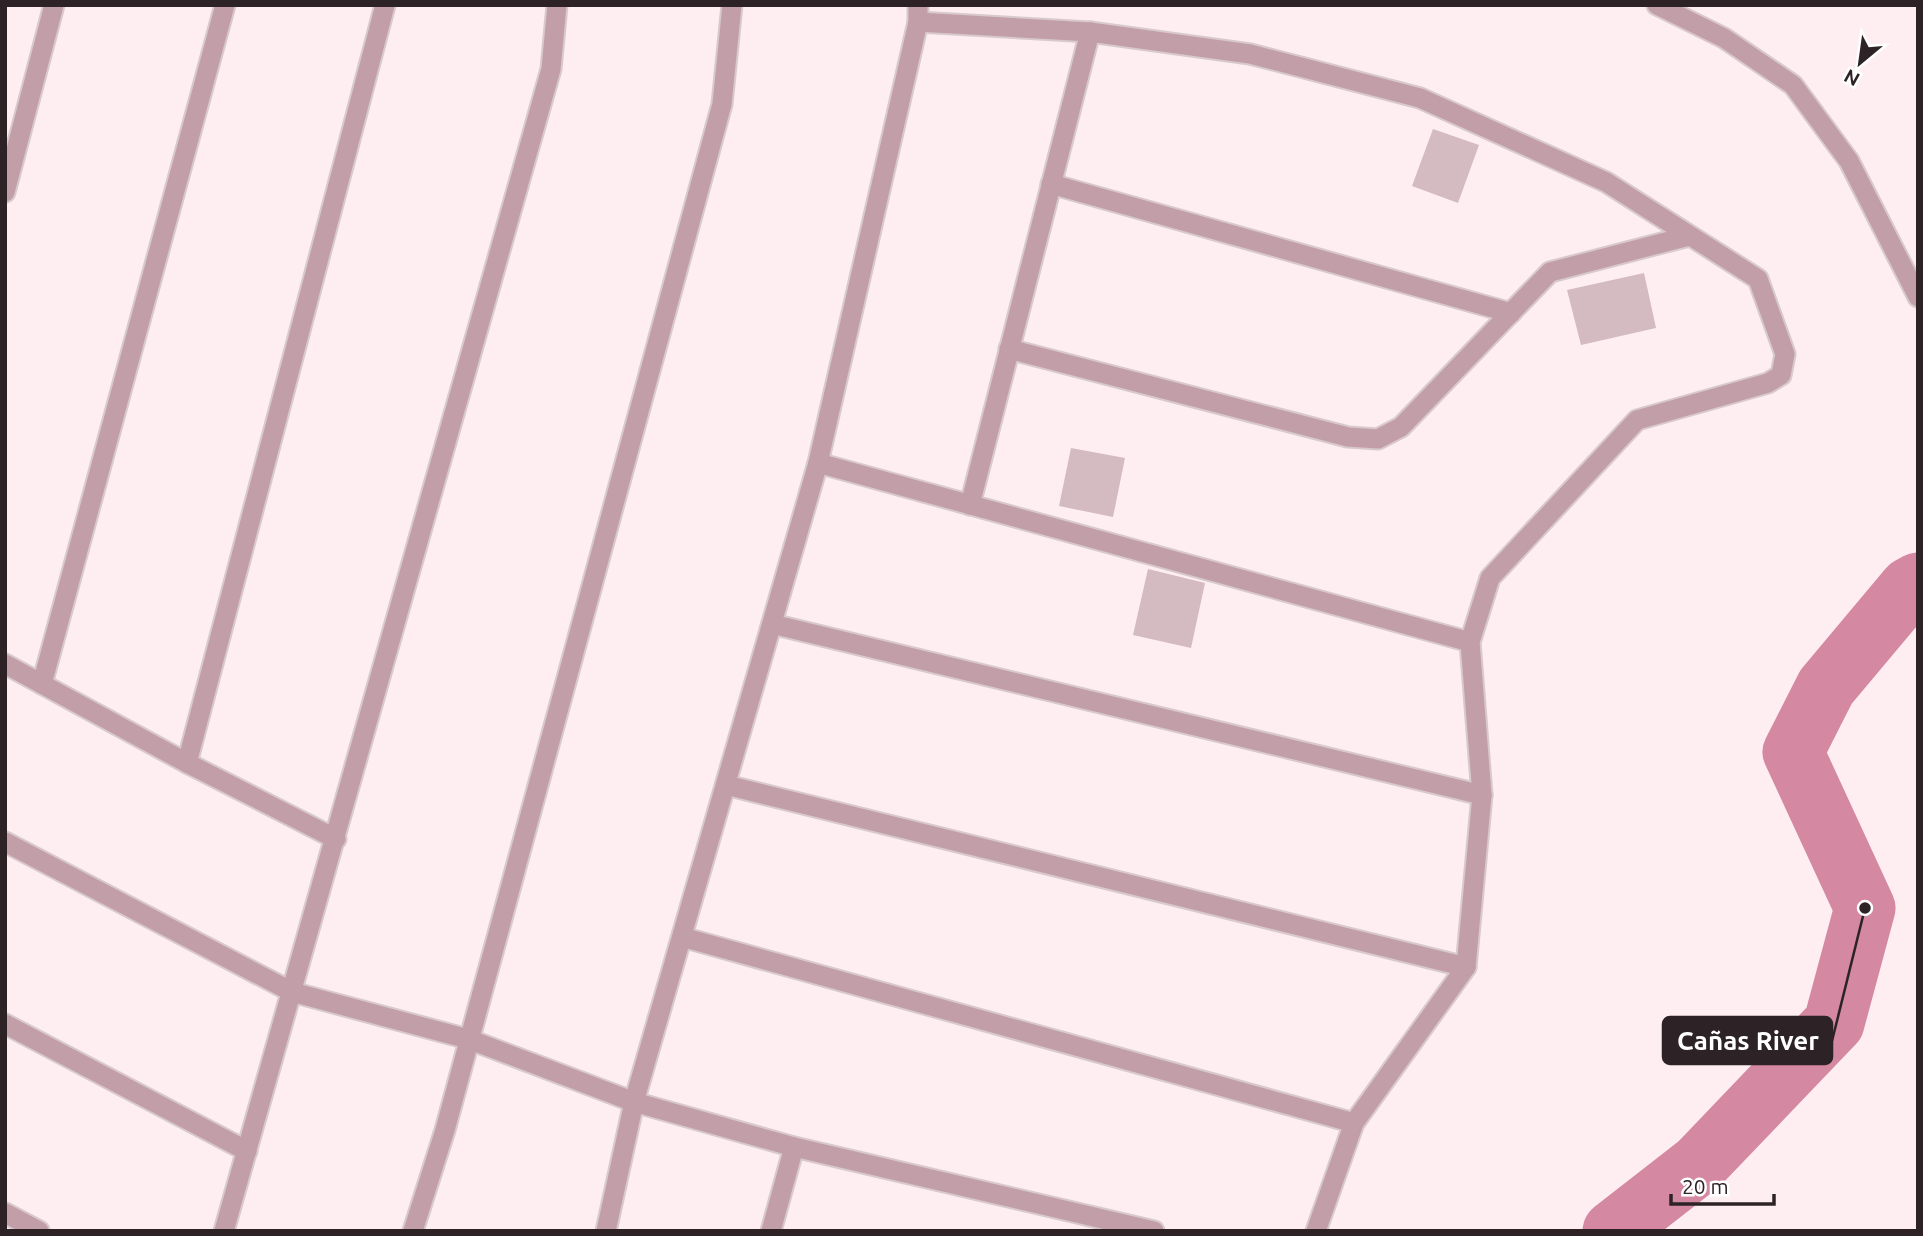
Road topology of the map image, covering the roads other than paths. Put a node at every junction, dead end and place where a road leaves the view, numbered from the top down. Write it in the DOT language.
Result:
graph roads {
  1 [pos="54,5"];
  2 [pos="225,5"];
  3 [pos="386,5"];
  4 [pos="557,5"];
  5 [pos="732,5"];
  6 [pos="1657,5"];
  7 [pos="918,14"];
  8 [pos="1090,32"];
  9 [pos="6,184"];
  10 [pos="1051,184"];
  11 [pos="1689,236"];
  12 [pos="1918,297"];
  13 [pos="1511,313"];
  14 [pos="1009,349"];
  15 [pos="818,463"];
  16 [pos="970,505"];
  17 [pos="772,624"];
  18 [pos="1469,642"];
  19 [pos="5,664"];
  20 [pos="43,684"];
  21 [pos="187,763"];
  22 [pos="726,785"];
  23 [pos="1482,794"];
  24 [pos="336,839"];
  25 [pos="5,842"];
  26 [pos="682,937"];
  27 [pos="1466,967"];
  28 [pos="292,992"];
  29 [pos="5,1024"];
  30 [pos="468,1039"];
  31 [pos="634,1102"];
  32 [pos="1354,1123"];
  33 [pos="794,1147"];
  34 [pos="247,1151"];
  35 [pos="5,1213"];
  36 [pos="39,1231"];
  37 [pos="224,1231"];
  38 [pos="412,1231"];
  39 [pos="606,1231"];
  40 [pos="771,1231"];
  41 [pos="1154,1231"];
  42 [pos="1316,1231"];
  1 -- 9 [label="street"];
  2 -- 20 [label="street"];
  3 -- 21 [label="street"];
  4 -- 24 [label="street"];
  5 -- 30 [label="street"];
  6 -- 12 [label="street"];
  7 -- 8 [label="street"];
  7 -- 15 [label="street"];
  8 -- 10 [label="street"];
  8 -- 11 [label="street"];
  10 -- 13 [label="street"];
  10 -- 14 [label="street"];
  11 -- 13 [label="street"];
  11 -- 18 [label="street"];
  13 -- 14 [label="street"];
  14 -- 16 [label="street"];
  15 -- 16 [label="street"];
  15 -- 17 [label="street"];
  16 -- 18 [label="street"];
  17 -- 22 [label="street"];
  17 -- 23 [label="street"];
  18 -- 23 [label="street"];
  19 -- 20 [label="street"];
  20 -- 21 [label="street"];
  21 -- 24 [label="street"];
  22 -- 26 [label="street"];
  22 -- 27 [label="street"];
  23 -- 27 [label="street"];
  24 -- 28 [label="street"];
  25 -- 28 [label="street"];
  26 -- 31 [label="street"];
  26 -- 32 [label="street"];
  27 -- 32 [label="street"];
  28 -- 30 [label="street"];
  28 -- 34 [label="street"];
  29 -- 34 [label="street"];
  30 -- 31 [label="street"];
  30 -- 38 [label="street"];
  31 -- 33 [label="street"];
  31 -- 39 [label="street"];
  32 -- 42 [label="street"];
  33 -- 40 [label="street"];
  33 -- 41 [label="street"];
  34 -- 37 [label="street"];
  35 -- 36 [label="street"];
}
